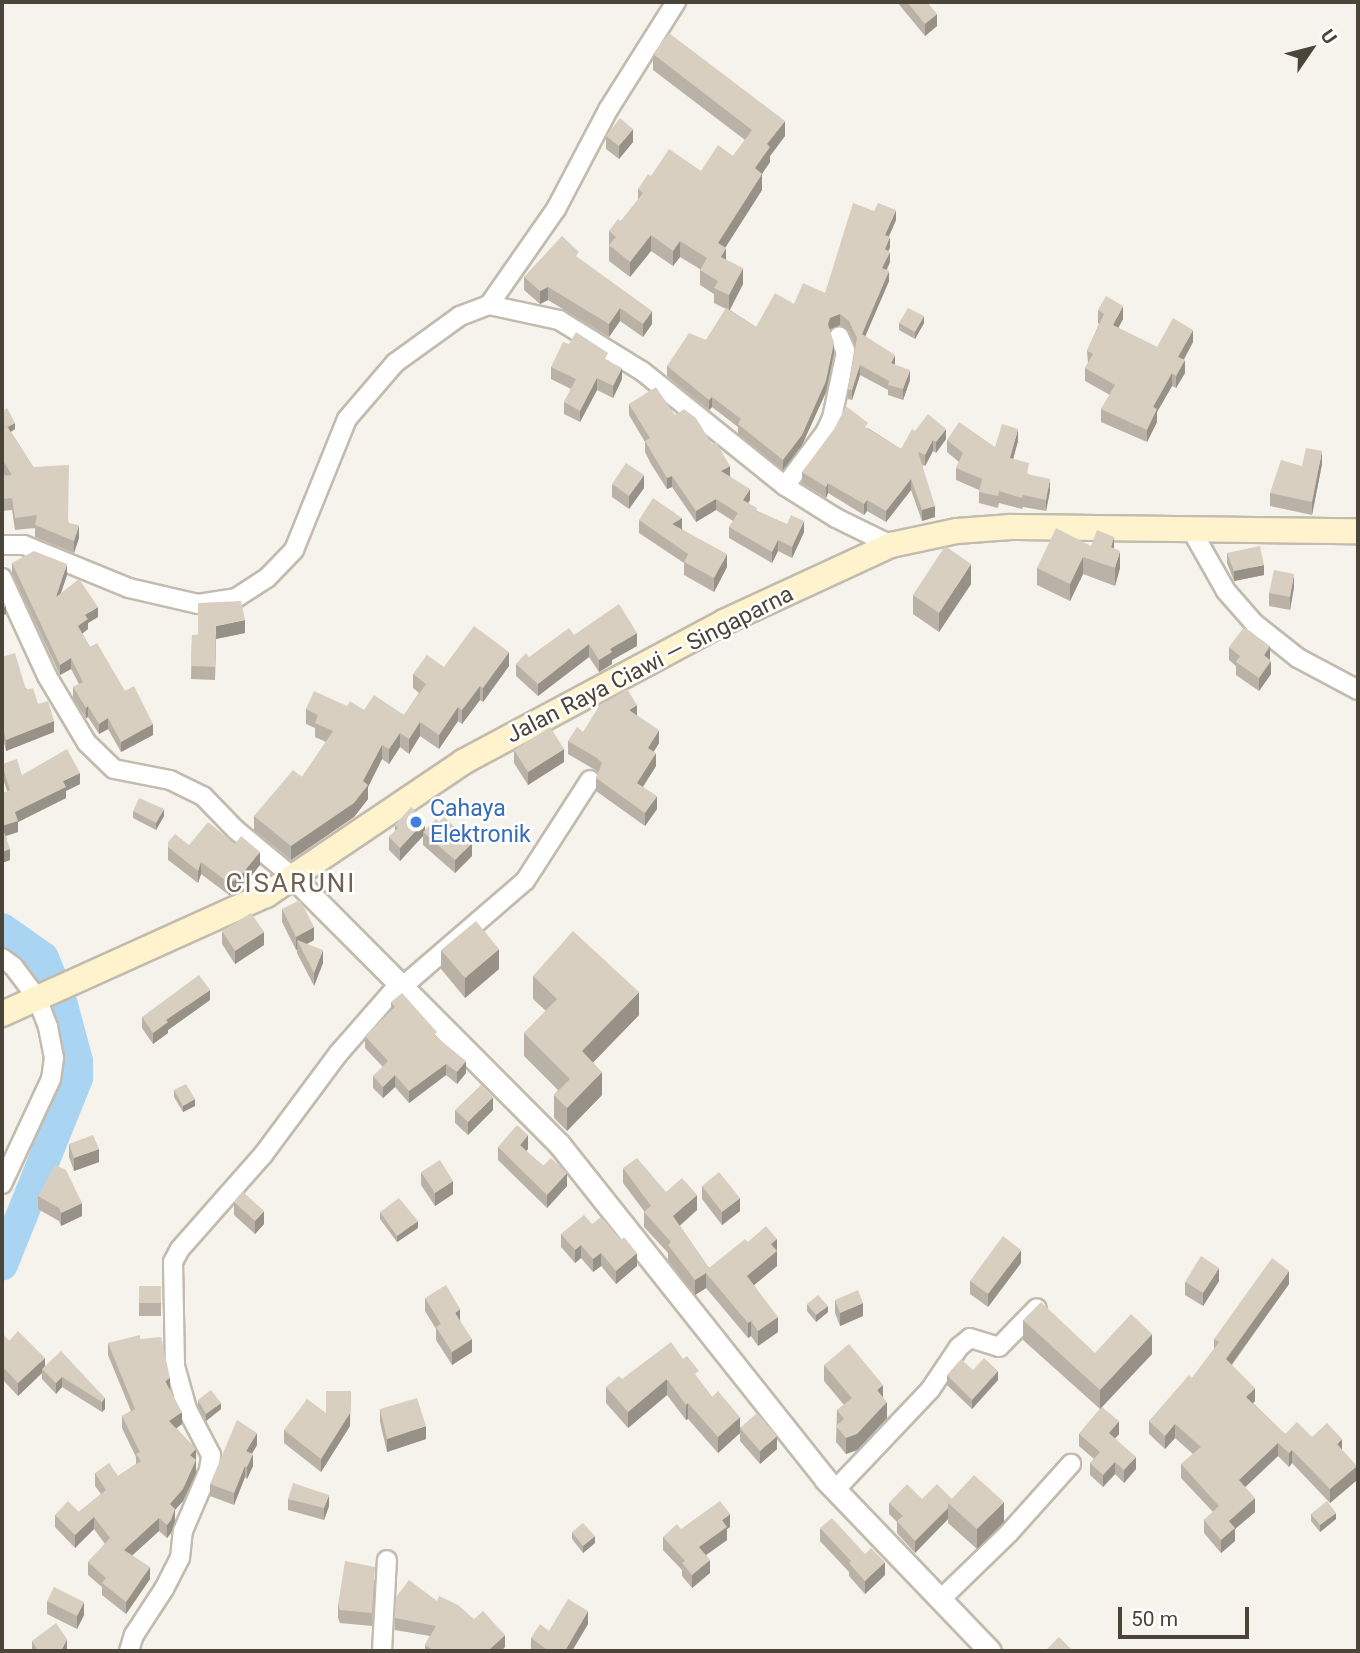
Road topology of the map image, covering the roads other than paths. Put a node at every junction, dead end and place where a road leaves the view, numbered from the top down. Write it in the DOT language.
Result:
graph roads {
  1 [pos="677,2"];
  2 [pos="489,305"];
  3 [pos="839,336"];
  4 [pos="785,486"];
  5 [pos="1192,531"];
  6 [pos="1358,531"];
  7 [pos="2,545"];
  8 [pos="891,545"];
  9 [pos="2,578"];
  10 [pos="1358,690"];
  11 [pos="590,780"];
  12 [pos="293,877"];
  13 [pos="2,958"];
  14 [pos="400,985"];
  15 [pos="50,992"];
  16 [pos="2,1014"];
  17 [pos="2,1184"];
  18 [pos="1037,1308"];
  19 [pos="1071,1464"];
  20 [pos="836,1489"];
  21 [pos="387,1560"];
  22 [pos="941,1600"];
  23 [pos="129,1651"];
  24 [pos="382,1651"];
  25 [pos="989,1651"];
  1 -- 2 [label="street"];
  2 -- 4 [label="street"];
  2 -- 7 [label="street"];
  3 -- 4 [label="street"];
  4 -- 8 [label="street"];
  5 -- 6 [label="main road, Jalan Raya Ciawi — Singaparna"];
  5 -- 8 [label="main road, Jalan Raya Ciawi — Singaparna"];
  5 -- 10 [label="street"];
  8 -- 12 [label="main road, Jalan Raya Ciawi — Singaparna"];
  9 -- 12 [label="street"];
  11 -- 14 [label="street"];
  12 -- 14 [label="street"];
  12 -- 15 [label="main road, Jalan Raya Ciawi — Singaparna"];
  13 -- 15 [label="street"];
  14 -- 20 [label="street"];
  14 -- 23 [label="street"];
  15 -- 16 [label="main road, Jalan Raya Ciawi — Singaparna"];
  15 -- 17 [label="street"];
  18 -- 20 [label="street"];
  19 -- 22 [label="street"];
  20 -- 22 [label="street"];
  21 -- 24 [label="street"];
  22 -- 25 [label="street"];
}
